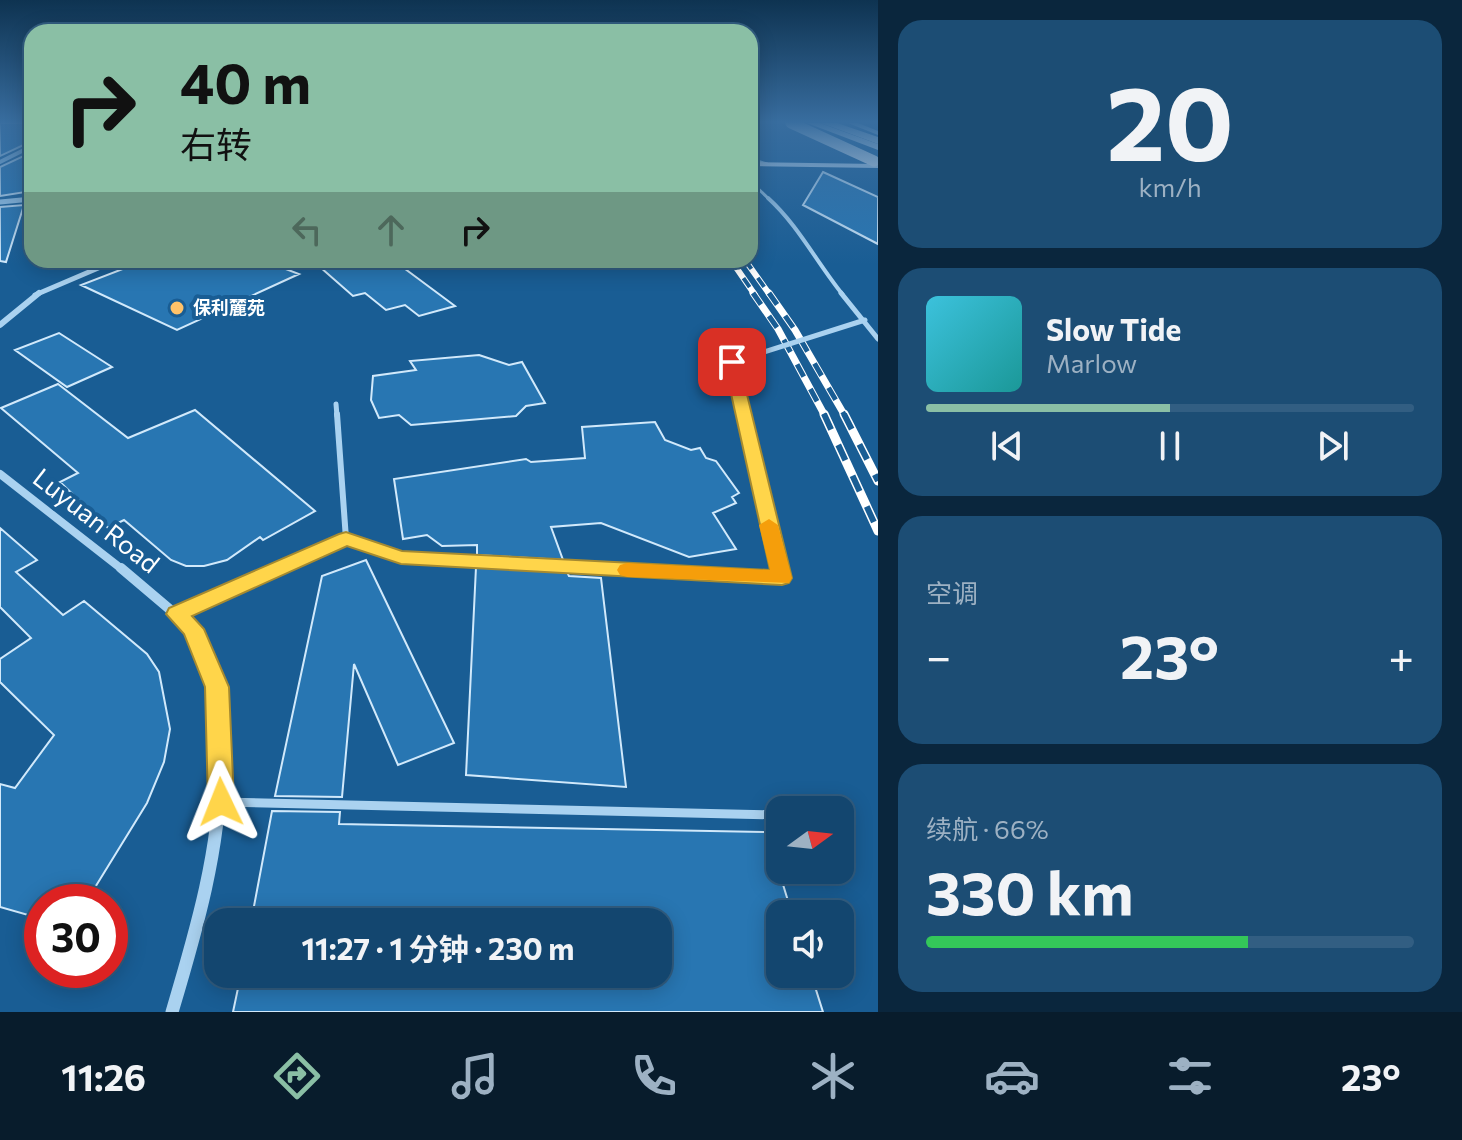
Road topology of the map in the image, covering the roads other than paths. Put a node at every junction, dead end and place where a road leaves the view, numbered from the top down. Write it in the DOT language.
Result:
graph roads {
  1 [pos="758,188"];
  2 [pos="24,200"];
  3 [pos="0,202"];
  4 [pos="98,268"];
  5 [pos="865,320"];
  6 [pos="0,325"];
  7 [pos="878,339"];
  8 [pos="336,404"];
  9 [pos="0,474"];
  10 [pos="346,539"];
  11 [pos="177,614"];
  12 [pos="221,802"];
  13 [pos="766,815"];
  14 [pos="172,1012"];
  1 -- 5 [label="lane"];
  2 -- 3 [label="street"];
  4 -- 6 [label="street"];
  5 -- 7 [label="lane"];
  5 -- 10 [label="lane, bridge"];
  8 -- 10 [label="lane"];
  9 -- 11 [label="street, Luyuan Road"];
  10 -- 11 [label="lane"];
  11 -- 12 [label="street, Luyuan Road"];
  12 -- 13 [label="lane"];
  12 -- 14 [label="street, Luyuan Road"];
}
